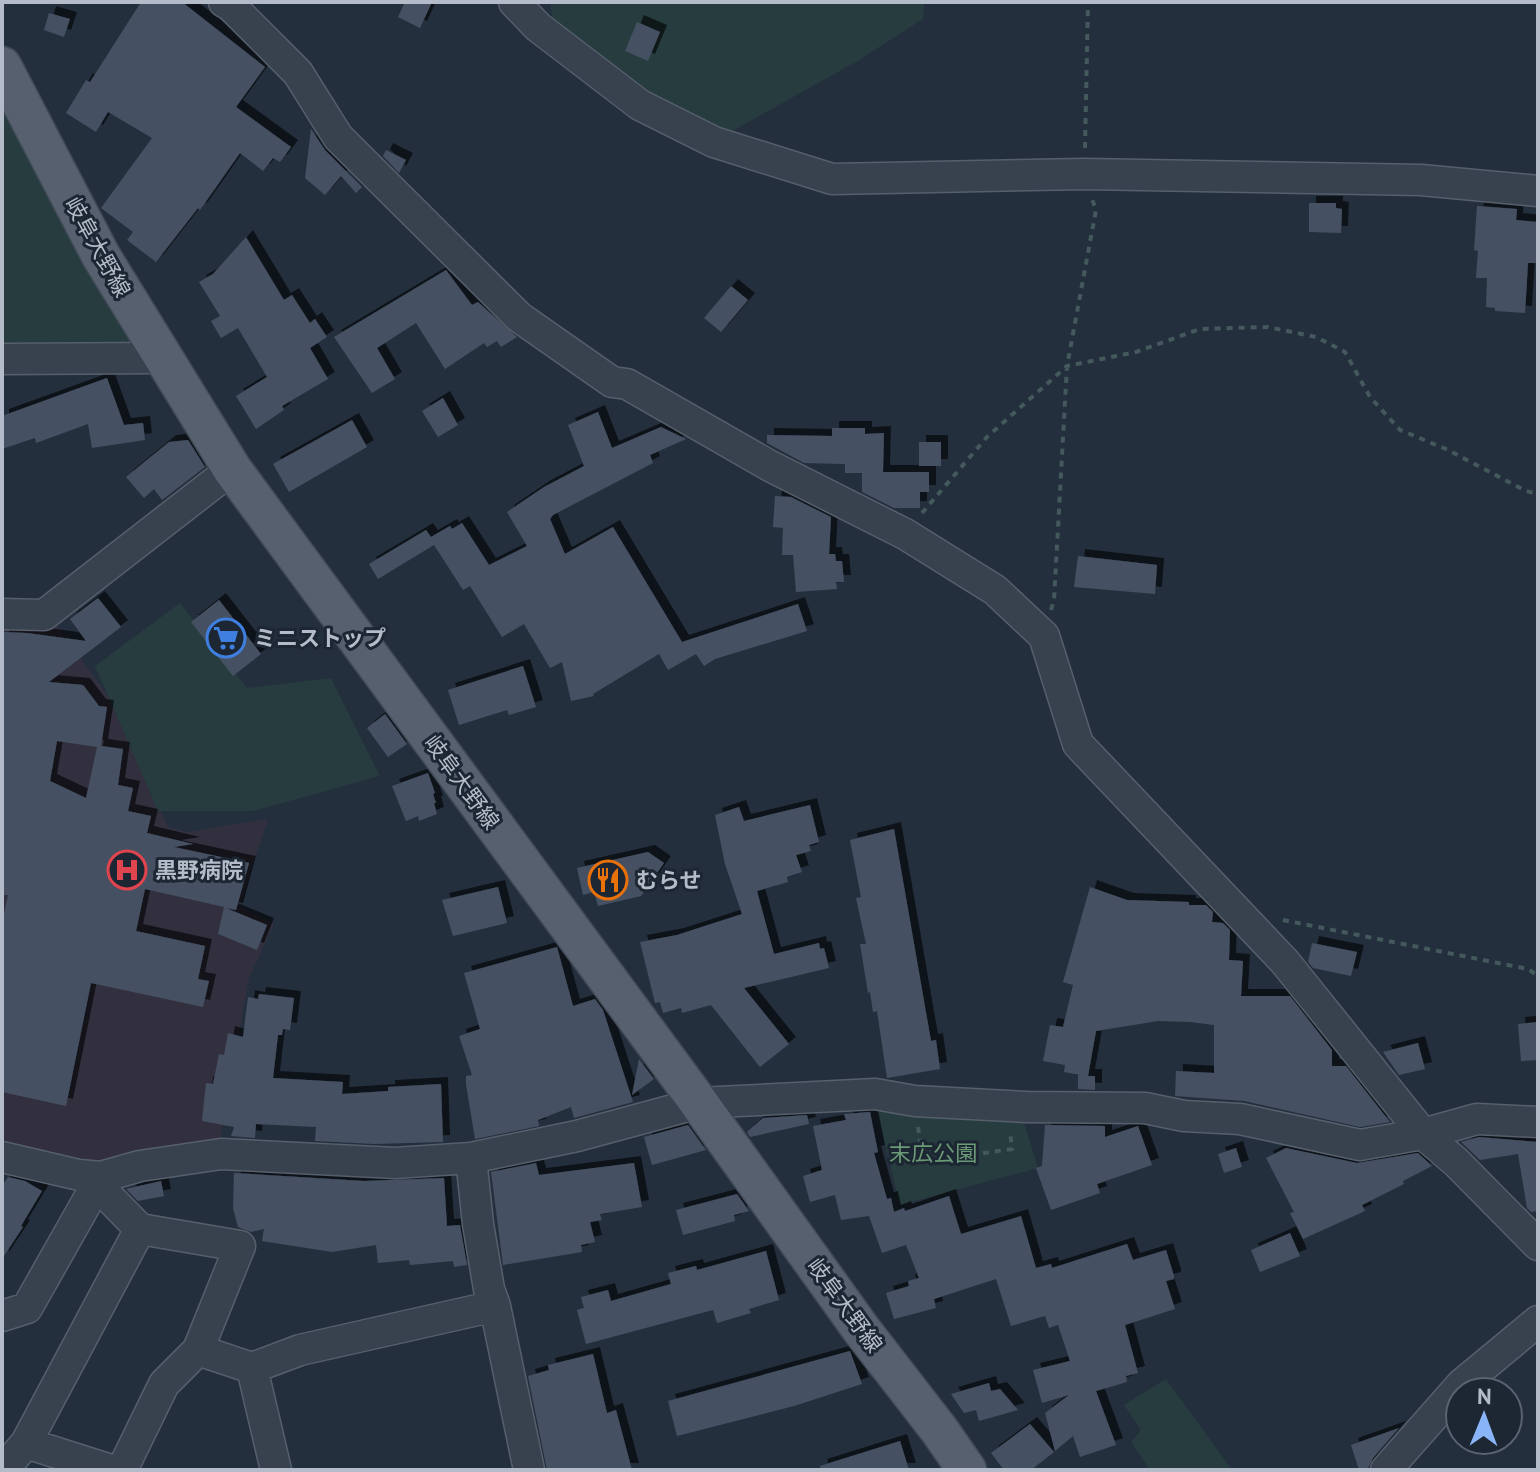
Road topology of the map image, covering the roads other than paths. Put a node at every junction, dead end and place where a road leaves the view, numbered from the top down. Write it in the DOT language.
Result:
graph roads {
  1 [pos="224,2"];
  2 [pos="514,2"];
  3 [pos="2,66"];
  4 [pos="1538,191"];
  5 [pos="163,358"];
  6 [pos="2,359"];
  7 [pos="232,469"];
  8 [pos="2,614"];
  9 [pos="699,1103"];
  10 [pos="1538,1122"];
  11 [pos="1423,1134"];
  12 [pos="2,1157"];
  13 [pos="471,1158"];
  14 [pos="99,1181"];
  15 [pos="140,1229"];
  16 [pos="1538,1245"];
  17 [pos="495,1306"];
  18 [pos="2,1316"];
  19 [pos="1538,1321"];
  20 [pos="198,1350"];
  21 [pos="252,1368"];
  22 [pos="26,1443"];
  23 [pos="3,1470"];
  24 [pos="111,1470"];
  25 [pos="122,1470"];
  26 [pos="276,1470"];
  27 [pos="529,1470"];
  28 [pos="967,1470"];
  29 [pos="1386,1470"];
  1 -- 11 [label="street"];
  2 -- 4 [label="street"];
  3 -- 5 [label="main road, 岐阜大野線"];
  5 -- 6 [label="street"];
  5 -- 7 [label="main road, 岐阜大野線"];
  7 -- 8 [label="street"];
  7 -- 9 [label="main road, 岐阜大野線"];
  9 -- 11 [label="street"];
  9 -- 13 [label="street"];
  9 -- 28 [label="main road, 岐阜大野線"];
  10 -- 11 [label="street"];
  11 -- 16 [label="street"];
  12 -- 14 [label="street"];
  13 -- 14 [label="street"];
  13 -- 17 [label="street"];
  14 -- 15 [label="street"];
  14 -- 18 [label="street"];
  15 -- 20 [label="street"];
  15 -- 22 [label="street"];
  17 -- 21 [label="street"];
  17 -- 27 [label="street"];
  19 -- 29 [label="street"];
  20 -- 21 [label="street"];
  20 -- 25 [label="street"];
  21 -- 26 [label="street"];
  22 -- 23 [label="street"];
  22 -- 24 [label="street"];
}
